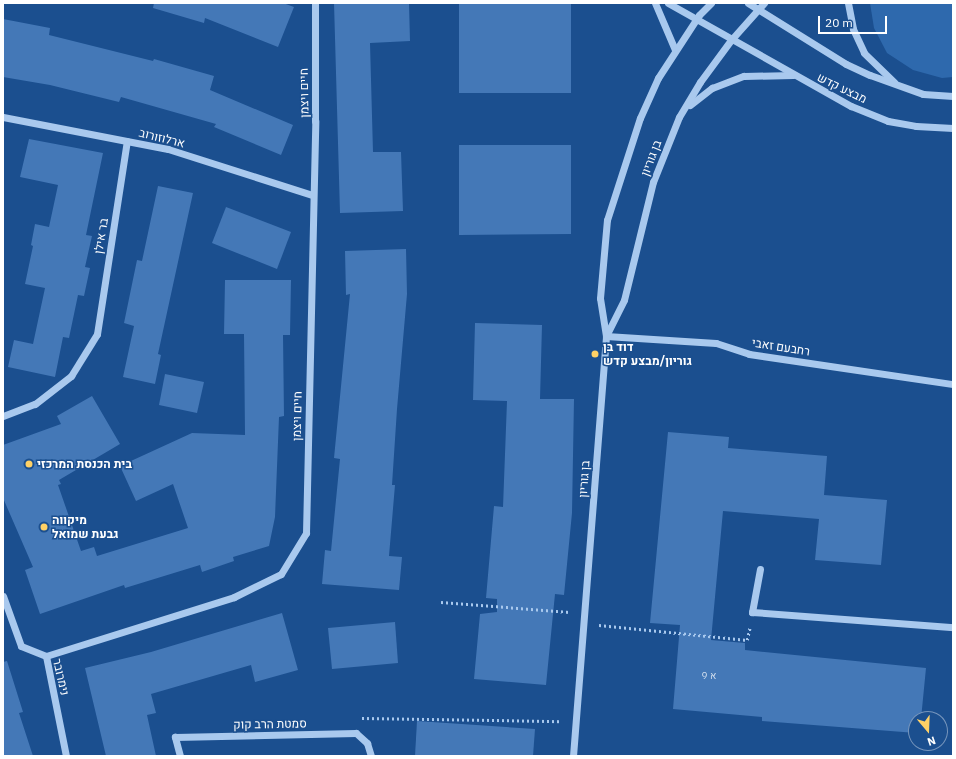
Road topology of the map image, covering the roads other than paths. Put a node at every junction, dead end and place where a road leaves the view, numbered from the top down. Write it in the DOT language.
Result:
graph roads {
  1 [pos="315,3"];
  2 [pos="655,3"];
  3 [pos="668,3"];
  4 [pos="711,3"];
  5 [pos="748,3"];
  6 [pos="848,3"];
  7 [pos="761,6"];
  8 [pos="696,20"];
  9 [pos="731,40"];
  10 [pos="675,50"];
  11 [pos="795,75"];
  12 [pos="900,87"];
  13 [pos="953,96"];
  14 [pos="3,116"];
  15 [pos="679,117"];
  16 [pos="953,128"];
  17 [pos="127,141"];
  18 [pos="312,195"];
  19 [pos="606,336"];
  20 [pos="953,384"];
  21 [pos="3,416"];
  22 [pos="760,569"];
  23 [pos="3,596"];
  24 [pos="953,627"];
  25 [pos="46,656"];
  26 [pos="66,756"];
  27 [pos="180,756"];
  28 [pos="371,756"];
  29 [pos="573,756"];
  1 -- 18 [label="street, חיים ויצמן"];
  2 -- 10 [label="street"];
  3 -- 8 [label="street, מבצע קדש"];
  4 -- 8 [label="street, בן גוריון"];
  5 -- 7 [label="street, מבצע קדש"];
  6 -- 12 [label="street"];
  7 -- 9 [label="street, בן גוריון"];
  7 -- 12 [label="street, מבצע קדש"];
  8 -- 9 [label="street, מבצע קדש"];
  8 -- 10 [label="street, בן גוריון"];
  9 -- 11 [label="street, מבצע קדש"];
  9 -- 15 [label="street, בן גוריון"];
  10 -- 19 [label="street, בן גוריון"];
  11 -- 15 [label="street"];
  11 -- 16 [label="street, מבצע קדש"];
  12 -- 13 [label="street, מבצע קדש"];
  14 -- 17 [label="street, ארלוזורוב"];
  15 -- 19 [label="street, בן גוריון"];
  17 -- 18 [label="street, ארלוזורוב"];
  17 -- 21 [label="street, בר אילן"];
  18 -- 25 [label="street, חיים ויצמן"];
  19 -- 20 [label="street, רחבעם זאבי"];
  19 -- 29 [label="street, בן גוריון"];
  22 -- 24 [label="street"];
  23 -- 25 [label="street, נימרובר"];
  25 -- 26 [label="street, נימרובר"];
  27 -- 28 [label="street, סמטת הרב קוק"];
}
